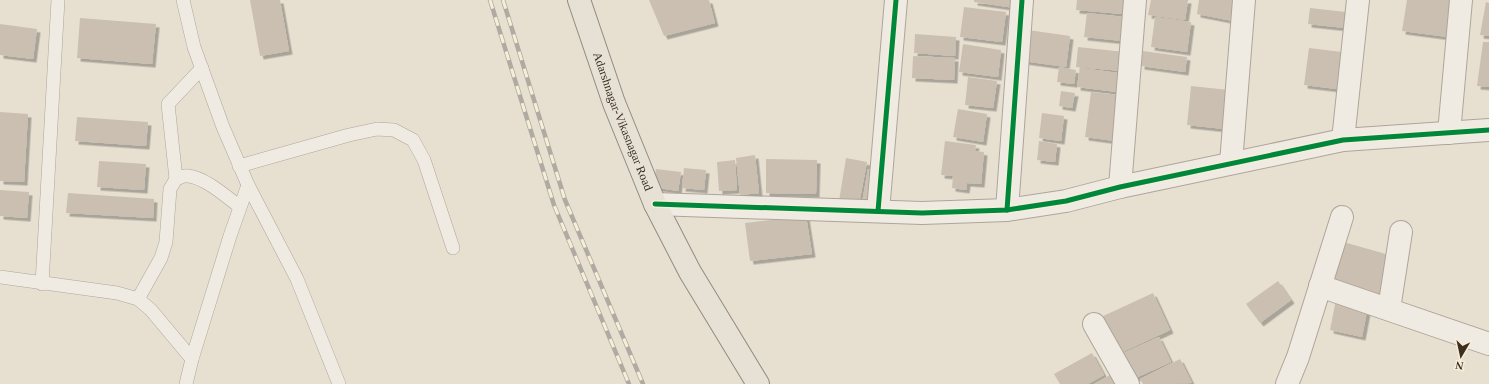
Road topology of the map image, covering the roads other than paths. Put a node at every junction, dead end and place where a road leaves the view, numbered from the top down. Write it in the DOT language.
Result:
graph roads {
  1 [pos="58,0"];
  2 [pos="183,0"];
  3 [pos="579,0"];
  4 [pos="896,0"];
  5 [pos="1022,0"];
  6 [pos="1135,0"];
  7 [pos="1244,0"];
  8 [pos="1358,0"];
  9 [pos="1461,0"];
  10 [pos="202,68"];
  11 [pos="1489,130"];
  12 [pos="1449,133"];
  13 [pos="1344,140"];
  14 [pos="1231,163"];
  15 [pos="240,166"];
  16 [pos="176,179"];
  17 [pos="248,185"];
  18 [pos="1120,187"];
  19 [pos="655,204"];
  20 [pos="240,207"];
  21 [pos="1007,210"];
  22 [pos="878,211"];
  23 [pos="1342,217"];
  24 [pos="1401,232"];
  25 [pos="453,248"];
  26 [pos="0,278"];
  27 [pos="42,284"];
  28 [pos="1320,286"];
  29 [pos="138,299"];
  30 [pos="1389,309"];
  31 [pos="1094,324"];
  32 [pos="1489,344"];
  33 [pos="192,359"];
  34 [pos="186,384"];
  35 [pos="339,384"];
  36 [pos="758,384"];
  37 [pos="1128,384"];
  38 [pos="1287,384"];
  1 -- 27 [label="lane"];
  2 -- 10 [label="lane"];
  3 -- 19 [label="main road, Adarshnagar-Vikasnagar Road"];
  4 -- 22 [label="street"];
  5 -- 21 [label="street"];
  6 -- 18 [label="street"];
  7 -- 14 [label="street"];
  8 -- 13 [label="street"];
  9 -- 12 [label="street"];
  10 -- 15 [label="lane"];
  10 -- 16 [label="lane"];
  11 -- 12 [label="street"];
  12 -- 13 [label="street"];
  13 -- 14 [label="street"];
  14 -- 18 [label="street"];
  15 -- 17 [label="lane"];
  15 -- 25 [label="lane"];
  16 -- 20 [label="lane"];
  16 -- 29 [label="lane"];
  17 -- 20 [label="lane"];
  17 -- 35 [label="lane"];
  18 -- 21 [label="street"];
  19 -- 22 [label="street"];
  19 -- 36 [label="main road, Adarshnagar-Vikasnagar Road"];
  20 -- 33 [label="lane"];
  21 -- 22 [label="street"];
  23 -- 28 [label="street"];
  24 -- 30 [label="street"];
  26 -- 27 [label="lane"];
  27 -- 29 [label="lane"];
  28 -- 30 [label="street"];
  28 -- 38 [label="street"];
  29 -- 33 [label="lane"];
  30 -- 32 [label="street"];
  31 -- 37 [label="street"];
  33 -- 34 [label="lane"];
}
